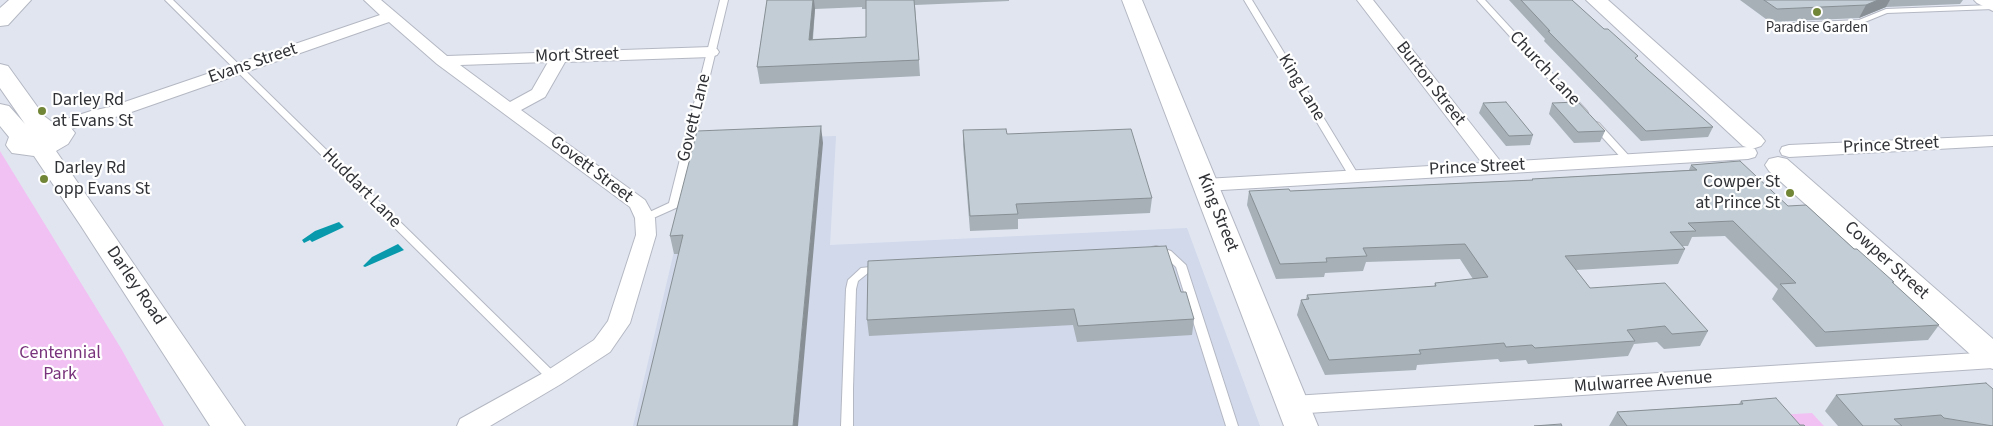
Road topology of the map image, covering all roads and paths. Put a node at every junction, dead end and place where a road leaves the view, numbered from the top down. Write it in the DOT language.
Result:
graph roads {
  1 [pos="11,0"];
  2 [pos="21,0"];
  3 [pos="170,0"];
  4 [pos="724,0"];
  5 [pos="1132,0"];
  6 [pos="1248,0"];
  7 [pos="1365,0"];
  8 [pos="1481,0"];
  9 [pos="1596,0"];
  10 [pos="1982,0"];
  11 [pos="375,1"];
  12 [pos="1993,7"];
  13 [pos="0,10"];
  14 [pos="392,16"];
  15 [pos="0,20"];
  16 [pos="1771,26"];
  17 [pos="711,52"];
  18 [pos="560,56"];
  19 [pos="443,60"];
  20 [pos="240,69"];
  21 [pos="0,70"];
  22 [pos="510,110"];
  23 [pos="0,111"];
  24 [pos="44,137"];
  25 [pos="1993,141"];
  26 [pos="1750,147"];
  27 [pos="1784,158"];
  28 [pos="1627,159"];
  29 [pos="1494,167"];
  30 [pos="1354,176"];
  31 [pos="1205,185"];
  32 [pos="645,218"];
  33 [pos="1148,250"];
  34 [pos="894,268"];
  35 [pos="1993,358"];
  36 [pos="553,378"];
  37 [pos="1297,416"];
  38 [pos="228,426"];
  39 [pos="469,426"];
  40 [pos="847,426"];
  41 [pos="1232,426"];
  1 -- 13 [label="main road"];
  2 -- 15 [label="main road"];
  3 -- 20 [label="lane, Huddart Lane"];
  4 -- 17 [label="lane, Govett Lane"];
  5 -- 31 [label="main road, King Street"];
  6 -- 30 [label="lane, King Lane"];
  7 -- 29 [label="street, Burton Street"];
  8 -- 28 [label="lane, Church Lane"];
  9 -- 26 [label="main road"];
  10 -- 12 [label="street"];
  11 -- 14 [label="street, Govett Street"];
  12 -- 16 [label="lane"];
  14 -- 19 [label="street, Govett Street"];
  14 -- 20 [label="street, Evans Street"];
  17 -- 18 [label="street, Mort Street"];
  17 -- 32 [label="lane, Govett Lane"];
  18 -- 19 [label="street, Mort Street"];
  18 -- 22 [label="street"];
  19 -- 22 [label="street, Govett Street"];
  20 -- 24 [label="street, Evans Street"];
  20 -- 36 [label="lane, Huddart Lane"];
  21 -- 24 [label="main road, Darley Road"];
  22 -- 32 [label="street, Govett Street"];
  23 -- 24 [label="main road, Darley Road"];
  24 -- 38 [label="main road, Darley Road"];
  25 -- 27 [label="street, Prince Street"];
  26 -- 27 [label="main road"];
  26 -- 28 [label="street, Prince Street"];
  27 -- 35 [label="main road, Cowper Street"];
  28 -- 29 [label="street, Prince Street"];
  29 -- 30 [label="street, Prince Street"];
  30 -- 31 [label="street, Prince Street"];
  31 -- 37 [label="main road, King Street"];
  32 -- 36 [label="street, Govett Street"];
  33 -- 41 [label="lane"];
  34 -- 40 [label="lane"];
  35 -- 37 [label="street, Mulwarree Avenue"];
  36 -- 39 [label="street, Govett Street"];
}
